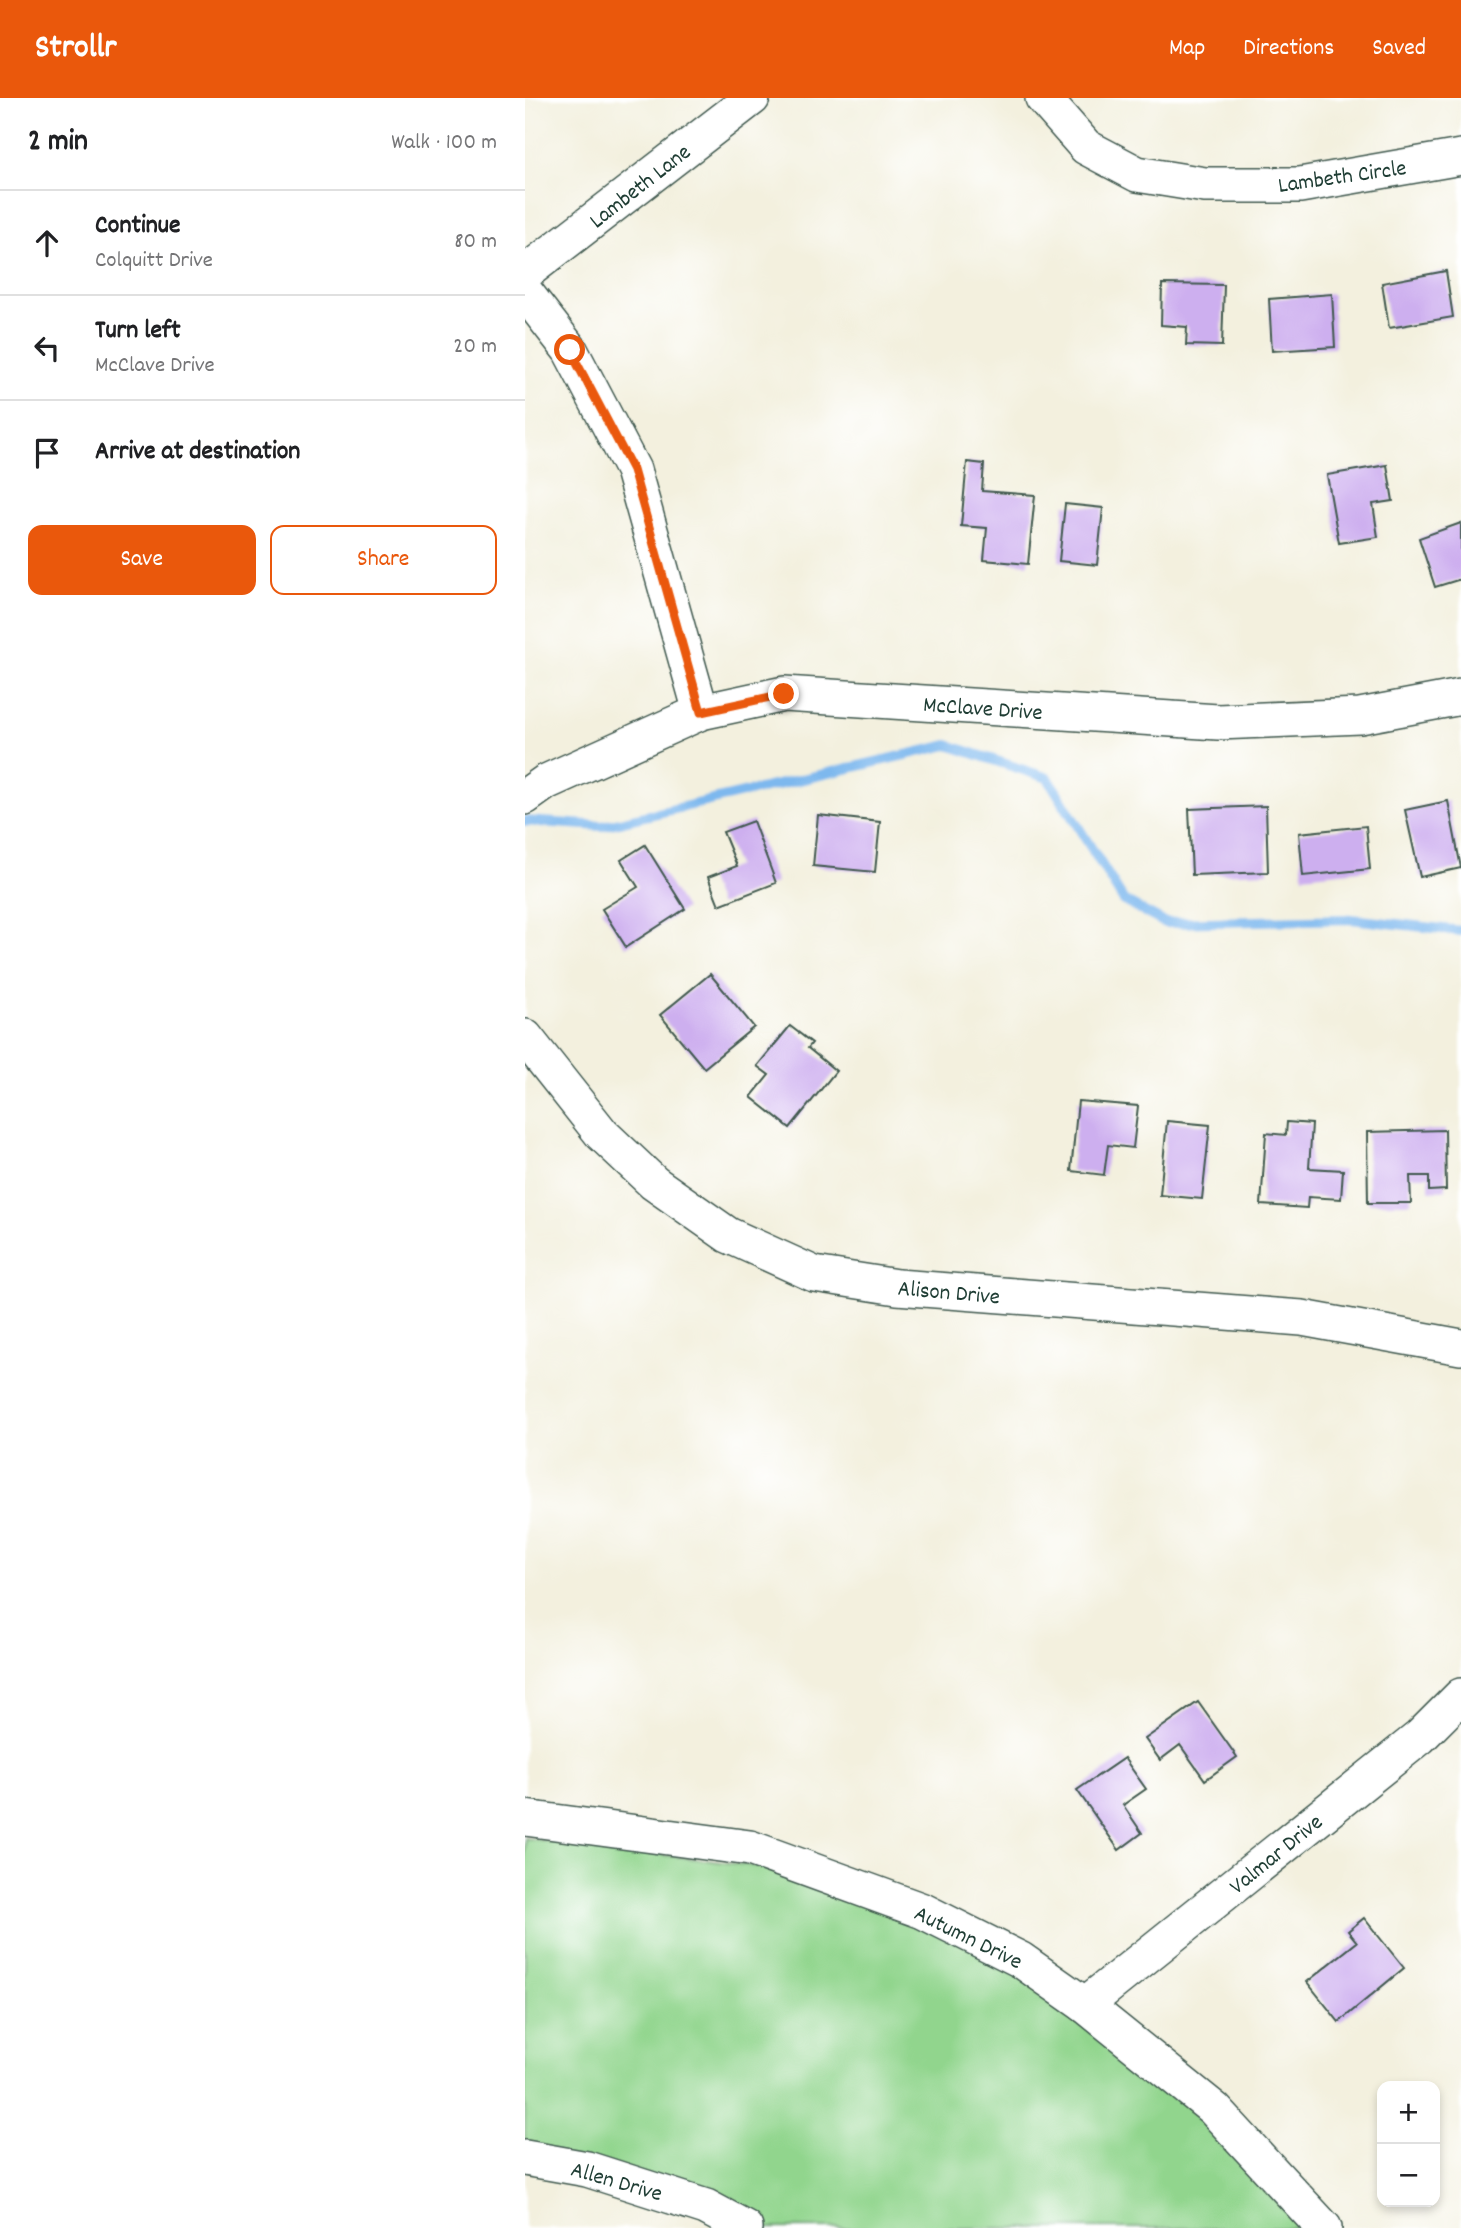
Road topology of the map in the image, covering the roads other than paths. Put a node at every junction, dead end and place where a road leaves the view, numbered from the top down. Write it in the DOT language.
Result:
graph roads {
  1 [pos="752,98"];
  2 [pos="1043,98"];
  3 [pos="1461,157"];
  4 [pos="525,272"];
  5 [pos="525,292"];
  6 [pos="1461,696"];
  7 [pos="701,712"];
  8 [pos="525,797"];
  9 [pos="525,1037"];
  10 [pos="1461,1347"];
  11 [pos="1461,1696"];
  12 [pos="525,1818"];
  13 [pos="1085,2005"];
  14 [pos="525,2158"];
  15 [pos="745,2228"];
  16 [pos="1324,2228"];
  1 -- 4 [label="street, Lambeth Lane"];
  2 -- 3 [label="street, Lambeth Circle"];
  5 -- 7 [label="street"];
  6 -- 7 [label="street, McClave Drive"];
  7 -- 8 [label="street, McClave Drive"];
  9 -- 10 [label="street, Alison Drive"];
  11 -- 13 [label="street, Valmar Drive"];
  12 -- 13 [label="street, Autumn Drive"];
  13 -- 16 [label="street, Autumn Drive"];
  14 -- 15 [label="street, Allen Drive"];
}
